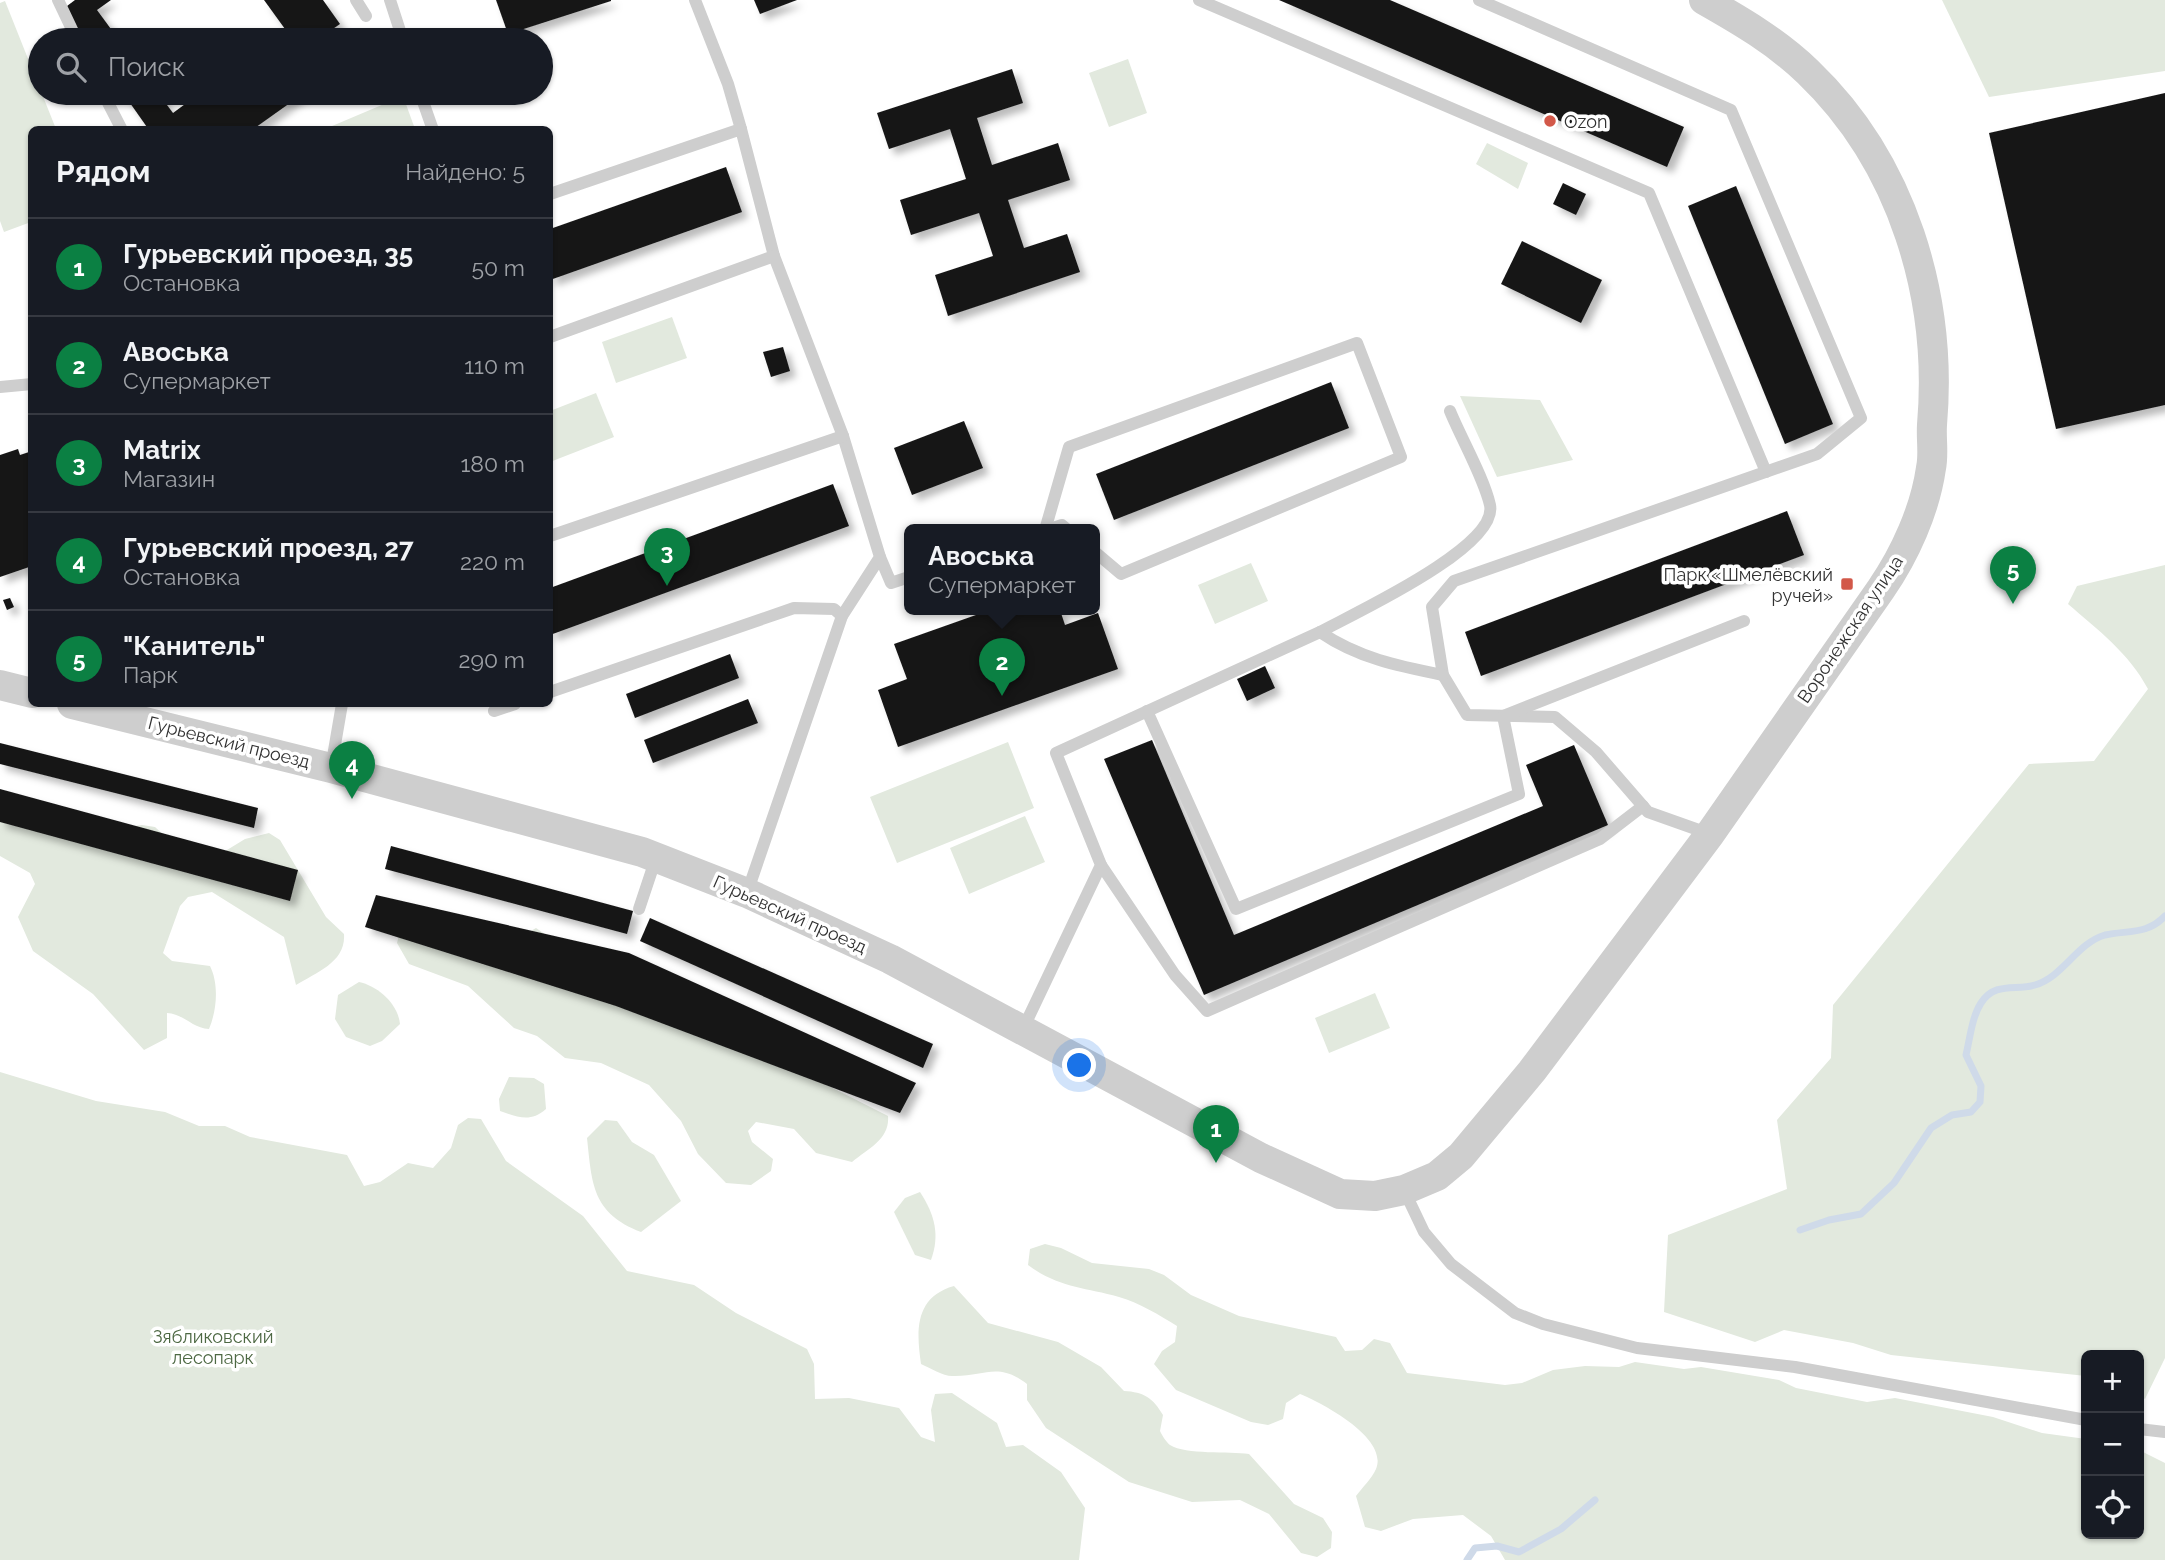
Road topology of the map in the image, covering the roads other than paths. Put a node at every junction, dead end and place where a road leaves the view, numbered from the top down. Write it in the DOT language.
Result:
graph roads {
  1 [pos="58,0"];
  2 [pos="356,0"];
  3 [pos="390,0"];
  4 [pos="695,0"];
  5 [pos="1199,0"];
  6 [pos="1479,0"];
  7 [pos="1704,0"];
  8 [pos="366,16"];
  9 [pos="71,28"];
  10 [pos="399,28"];
  11 [pos="109,105"];
  12 [pos="425,105"];
  13 [pos="120,126"];
  14 [pos="432,126"];
  15 [pos="741,129"];
  16 [pos="553,193"];
  17 [pos="774,256"];
  18 [pos="553,336"];
  19 [pos="28,384"];
  20 [pos="0,387"];
  21 [pos="1450,411"];
  22 [pos="843,436"];
  23 [pos="1766,472"];
  24 [pos="1048,524"];
  25 [pos="553,535"];
  26 [pos="1100,556"];
  27 [pos="880,557"];
  28 [pos="904,579"];
  29 [pos="842,616"];
  30 [pos="1744,621"];
  31 [pos="1320,632"];
  32 [pos="1443,675"];
  33 [pos="0,685"];
  34 [pos="553,691"];
  35 [pos="28,693"];
  36 [pos="84,707"];
  37 [pos="341,707"];
  38 [pos="506,707"];
  39 [pos="1147,710"];
  40 [pos="494,711"];
  41 [pos="1503,716"];
  42 [pos="331,768"];
  43 [pos="1643,806"];
  44 [pos="1710,834"];
  45 [pos="656,858"];
  46 [pos="1101,865"];
  47 [pos="747,893"];
  48 [pos="639,909"];
  49 [pos="1023,1029"];
  50 [pos="1461,1156"];
  51 [pos="1404,1190"];
  52 [pos="2081,1419"];
  53 [pos="2144,1430"];
  54 [pos="2165,1432"];
  1 -- 9 [label="lane"];
  2 -- 8 [label="lane"];
  3 -- 10 [label="lane"];
  4 -- 15 [label="lane"];
  5 -- 23 [label="lane"];
  6 -- 23 [label="lane"];
  7 -- 44 [label="street, Воронежская улица"];
  11 -- 13 [label="lane"];
  12 -- 14 [label="lane"];
  15 -- 16 [label="lane"];
  15 -- 17 [label="lane"];
  17 -- 18 [label="lane"];
  17 -- 22 [label="lane"];
  19 -- 20 [label="lane"];
  21 -- 31 [label="lane"];
  22 -- 25 [label="lane"];
  22 -- 27 [label="lane"];
  23 -- 32 [label="lane"];
  24 -- 26 [label="lane"];
  27 -- 28 [label="lane"];
  27 -- 29 [label="lane"];
  29 -- 34 [label="lane"];
  29 -- 47 [label="lane"];
  30 -- 41 [label="lane"];
  31 -- 32 [label="lane"];
  31 -- 39 [label="lane"];
  32 -- 41 [label="lane"];
  33 -- 35 [label="street"];
  36 -- 42 [label="street, Гурьевский проезд"];
  37 -- 42 [label="lane"];
  38 -- 40 [label="lane"];
  39 -- 41 [label="lane"];
  39 -- 46 [label="lane"];
  41 -- 43 [label="lane"];
  42 -- 45 [label="street, Гурьевский проезд"];
  43 -- 44 [label="lane"];
  43 -- 46 [label="lane"];
  44 -- 50 [label="street, Воронежская улица"];
  45 -- 47 [label="street, Гурьевский проезд"];
  45 -- 48 [label="lane"];
  46 -- 49 [label="lane"];
  47 -- 49 [label="street, Гурьевский проезд"];
  49 -- 51 [label="street, Гурьевский проезд"];
  50 -- 51 [label="street, Гурьевский проезд"];
  51 -- 52 [label="lane"];
  53 -- 54 [label="lane"];
}
